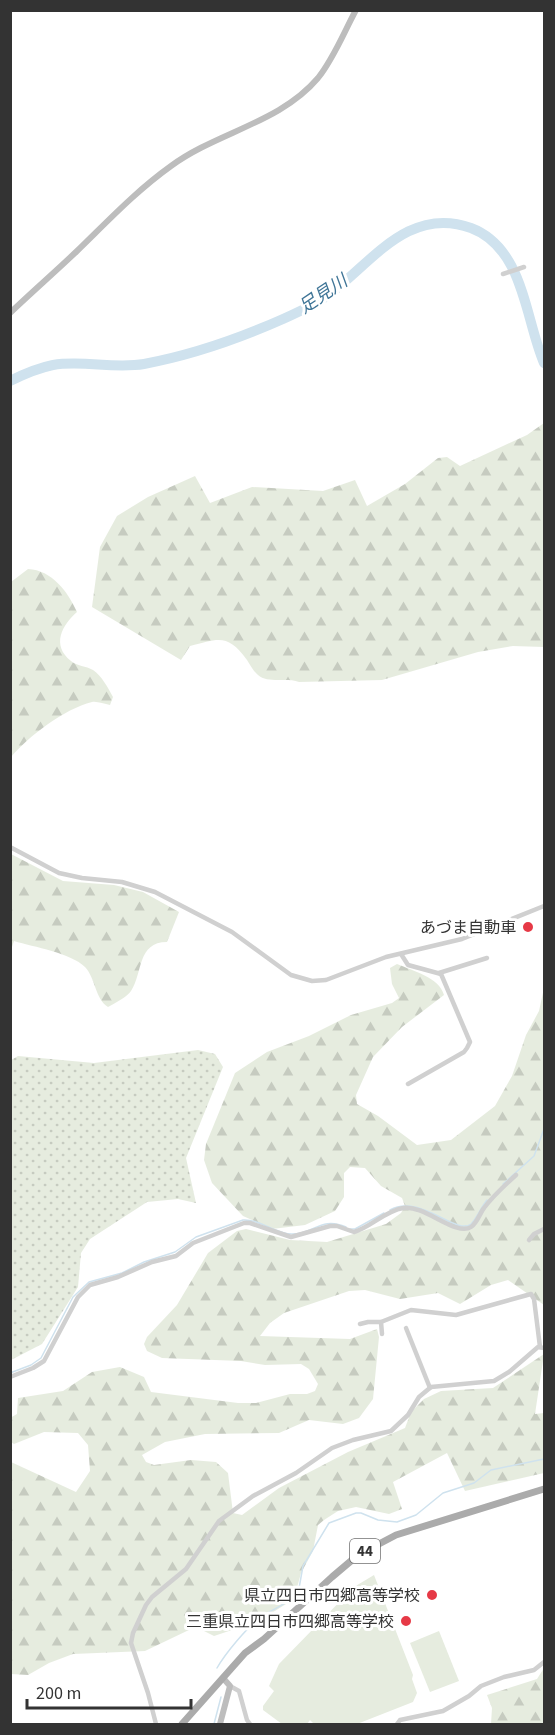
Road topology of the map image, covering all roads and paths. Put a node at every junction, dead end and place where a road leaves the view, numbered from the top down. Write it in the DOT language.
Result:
graph roads {
  1 [pos="356,10"];
  2 [pos="523,267"];
  3 [pos="504,273"];
  4 [pos="10,313"];
  5 [pos="10,847"];
  6 [pos="544,906"];
  7 [pos="401,954"];
  8 [pos="487,958"];
  9 [pos="439,973"];
  10 [pos="408,1084"];
  11 [pos="516,1175"];
  12 [pos="544,1229"];
  13 [pos="529,1240"];
  14 [pos="381,1322"];
  15 [pos="360,1324"];
  16 [pos="406,1328"];
  17 [pos="382,1334"];
  18 [pos="542,1347"];
  19 [pos="10,1377"];
  20 [pos="430,1388"];
  21 [pos="544,1489"];
  22 [pos="544,1662"];
  23 [pos="223,1678"];
  24 [pos="230,1686"];
  25 [pos="156,1725"];
  26 [pos="182,1725"];
  27 [pos="220,1725"];
  28 [pos="250,1725"];
  29 [pos="396,1725"];
  1 -- 4 [label="main road"];
  2 -- 3 [label="street"];
  5 -- 7 [label="street"];
  6 -- 7 [label="street"];
  7 -- 9 [label="street"];
  8 -- 9 [label="street"];
  9 -- 10 [label="street"];
  11 -- 19 [label="street"];
  12 -- 13 [label="street"];
  14 -- 15 [label="street"];
  14 -- 17 [label="street"];
  14 -- 18 [label="street"];
  16 -- 20 [label="street"];
  18 -- 20 [label="street"];
  20 -- 25 [label="street"];
  21 -- 23 [label="main road, 44"];
  22 -- 29 [label="street"];
  23 -- 24 [label="main road"];
  23 -- 26 [label="main road, 44"];
  24 -- 27 [label="main road"];
  24 -- 28 [label="street"];
}
